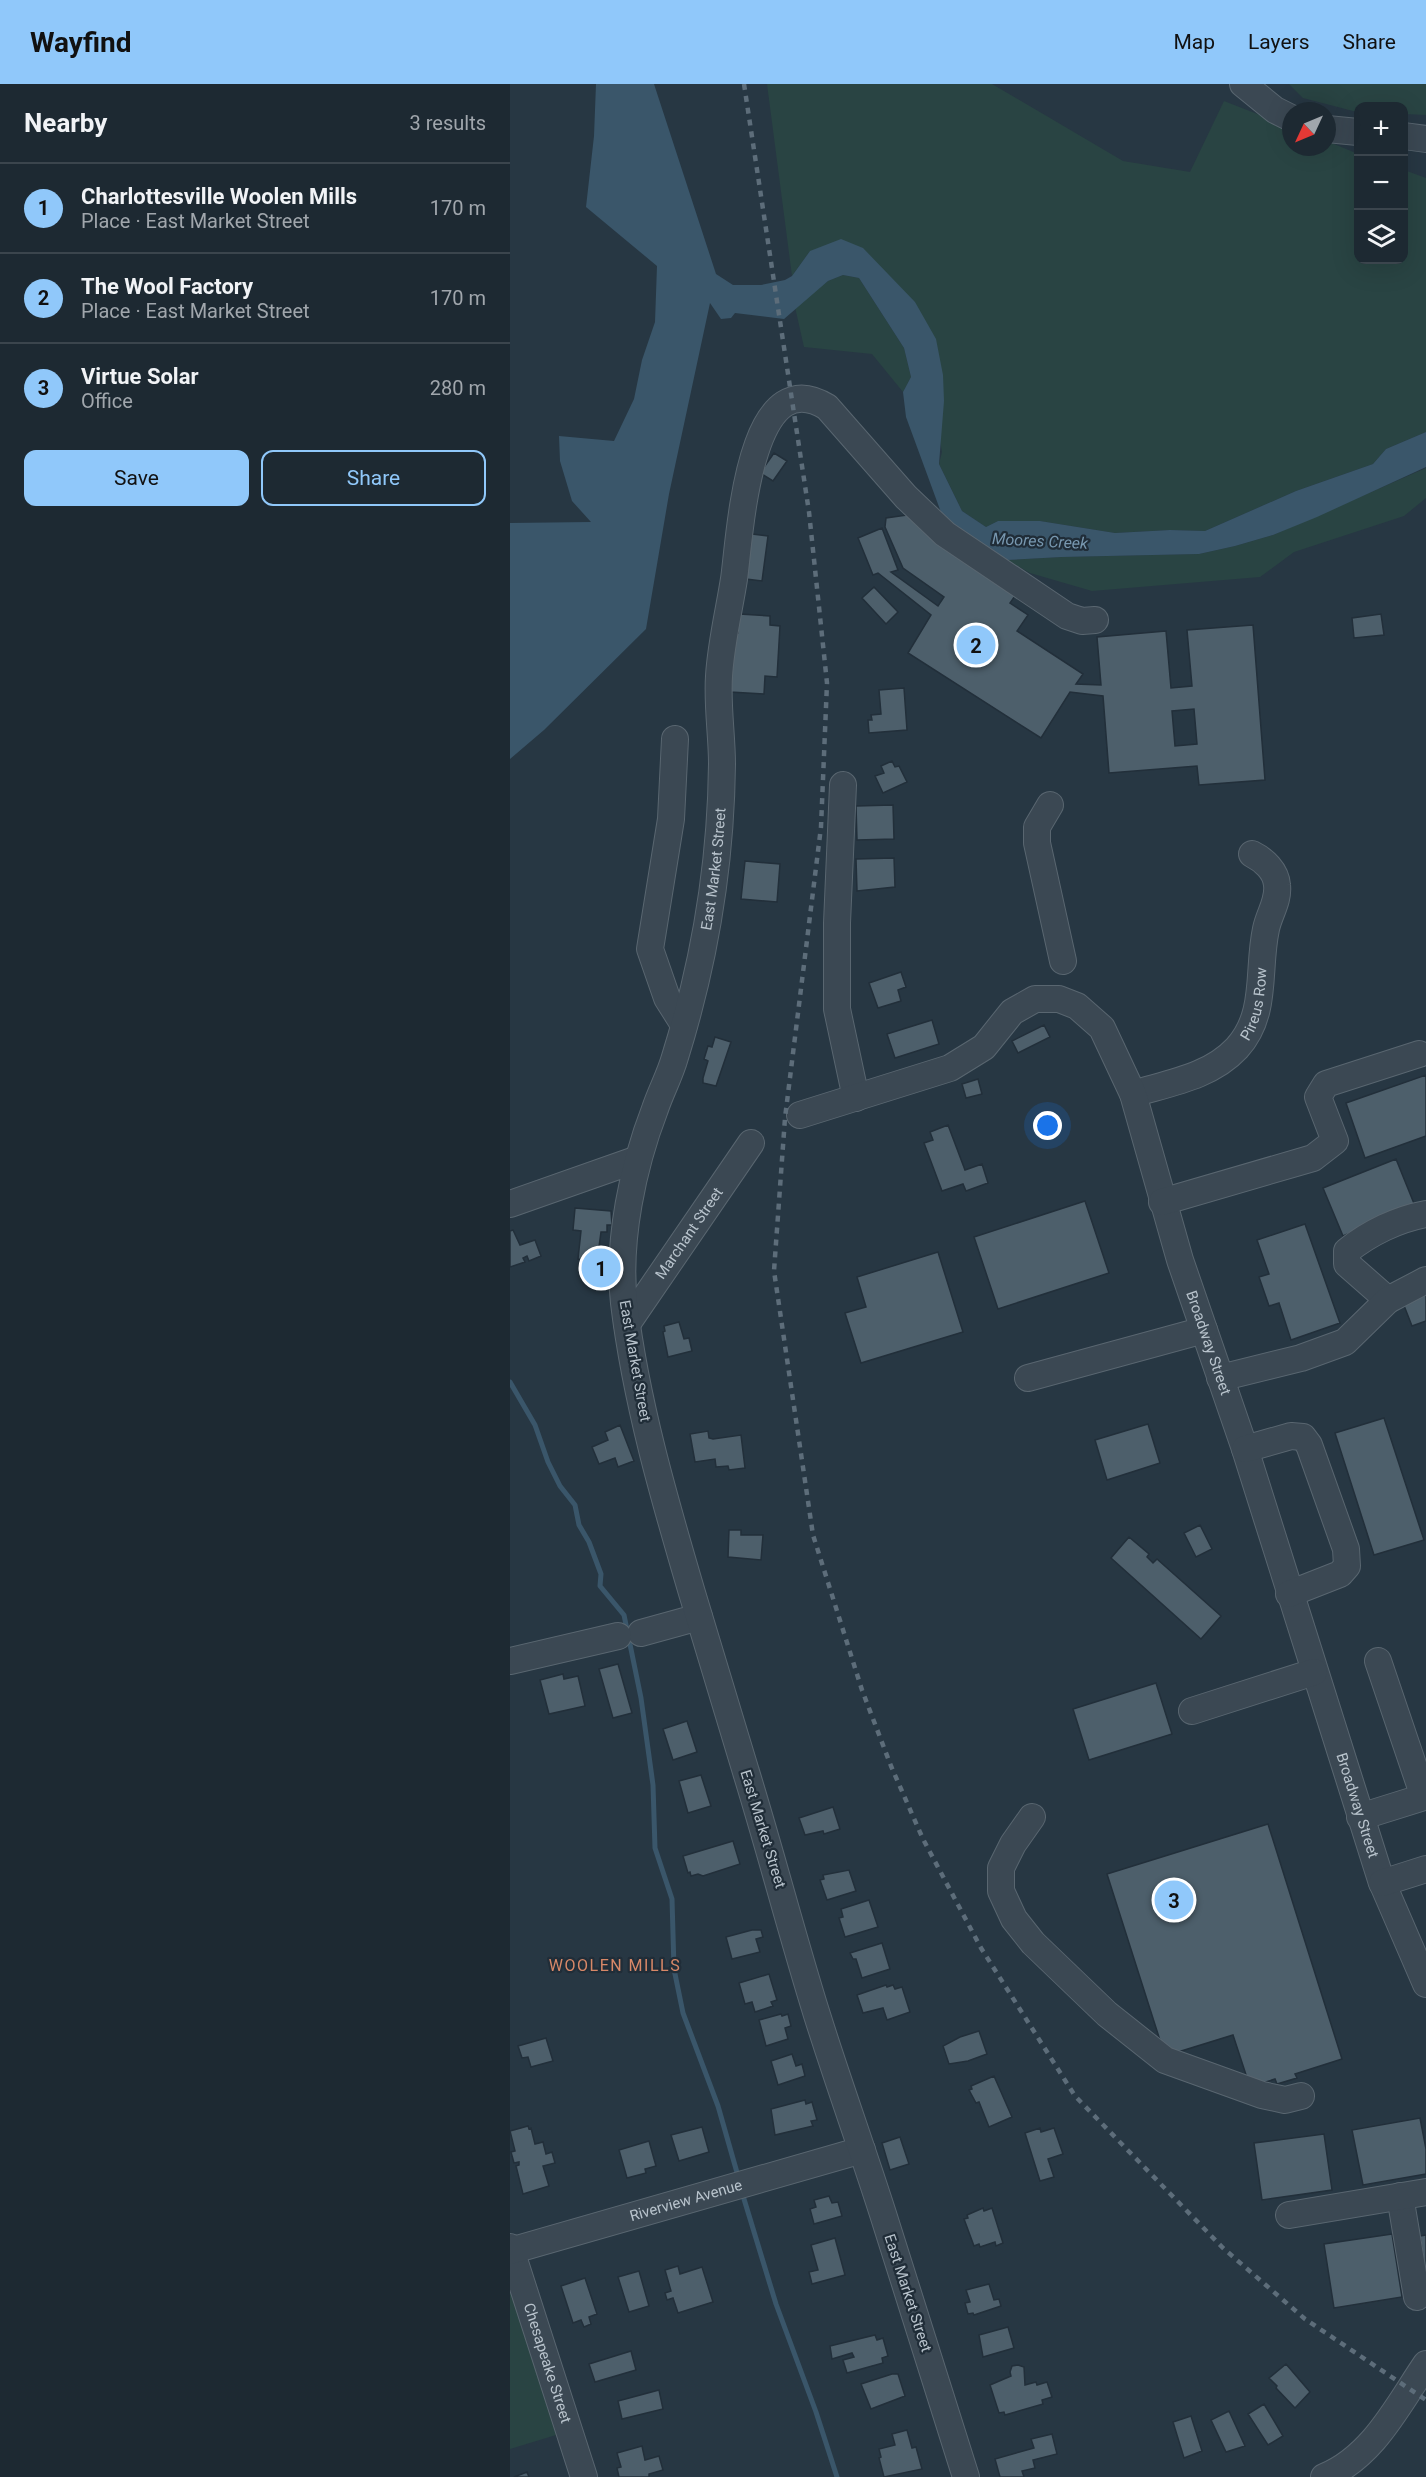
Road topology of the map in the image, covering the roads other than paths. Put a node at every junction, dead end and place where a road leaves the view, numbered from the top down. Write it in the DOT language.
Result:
graph roads {
  1 [pos="1243,84"];
  2 [pos="1282,114"];
  3 [pos="1336,130"];
  4 [pos="1354,132"];
  5 [pos="1408,136"];
  6 [pos="1426,138"];
  7 [pos="1095,620"];
  8 [pos="675,739"];
  9 [pos="843,785"];
  10 [pos="1050,805"];
  11 [pos="1252,854"];
  12 [pos="1063,961"];
  13 [pos="684,1025"];
  14 [pos="1419,1054"];
  15 [pos="1133,1094"];
  16 [pos="856,1098"];
  17 [pos="800,1115"];
  18 [pos="751,1143"];
  19 [pos="638,1159"];
  20 [pos="1162,1202"];
  21 [pos="510,1204"];
  22 [pos="1426,1214"];
  23 [pos="1426,1280"];
  24 [pos="1388,1300"];
  25 [pos="627,1324"];
  26 [pos="1204,1330"];
  27 [pos="1028,1378"];
  28 [pos="1220,1378"];
  29 [pos="1245,1449"];
  30 [pos="1289,1594"];
  31 [pos="699,1617"];
  32 [pos="510,1661"];
  33 [pos="1378,1661"];
  34 [pos="1314,1672"];
  35 [pos="1192,1711"];
  36 [pos="1032,1817"];
  37 [pos="1360,1817"];
  38 [pos="1426,1869"];
  39 [pos="1382,1883"];
  40 [pos="1426,1984"];
  41 [pos="1301,2096"];
  42 [pos="862,2150"];
  43 [pos="1426,2192"];
  44 [pos="1400,2196"];
  45 [pos="1288,2215"];
  46 [pos="510,2250"];
  47 [pos="1417,2297"];
  48 [pos="1426,2364"];
  49 [pos="584,2477"];
  50 [pos="966,2477"];
  51 [pos="1324,2477"];
  1 -- 2 [label="street"];
  3 -- 4 [label="street"];
  5 -- 6 [label="street"];
  7 -- 13 [label="street, East Market Street"];
  8 -- 13 [label="street"];
  9 -- 16 [label="street"];
  10 -- 12 [label="street"];
  11 -- 15 [label="street, Pireus Row"];
  13 -- 19 [label="street, East Market Street"];
  14 -- 20 [label="street"];
  15 -- 16 [label="street, Broadway Street"];
  15 -- 20 [label="street, Broadway Street"];
  16 -- 17 [label="street, Broadway Street"];
  18 -- 25 [label="street, Marchant Street"];
  19 -- 21 [label="street"];
  19 -- 25 [label="street, East Market Street"];
  20 -- 26 [label="street, Broadway Street"];
  22 -- 24 [label="street"];
  23 -- 24 [label="street"];
  24 -- 28 [label="street"];
  25 -- 31 [label="street, East Market Street"];
  26 -- 27 [label="street"];
  26 -- 28 [label="street, Broadway Street"];
  28 -- 29 [label="street, Broadway Street"];
  29 -- 30 [label="street, Broadway Street"];
  29 -- 30 [label="street"];
  30 -- 34 [label="street, Broadway Street"];
  31 -- 32 [label="street"];
  31 -- 42 [label="street, East Market Street"];
  33 -- 37 [label="street"];
  34 -- 35 [label="street"];
  34 -- 37 [label="street, Broadway Street"];
  36 -- 41 [label="street"];
  37 -- 39 [label="street, Broadway Street"];
  38 -- 39 [label="street"];
  39 -- 40 [label="street, Broadway Street"];
  42 -- 46 [label="street, Riverview Avenue"];
  42 -- 50 [label="street, East Market Street"];
  43 -- 44 [label="street"];
  44 -- 45 [label="street"];
  44 -- 47 [label="street"];
  46 -- 49 [label="street, Chesapeake Street"];
  48 -- 51 [label="street"];
}
